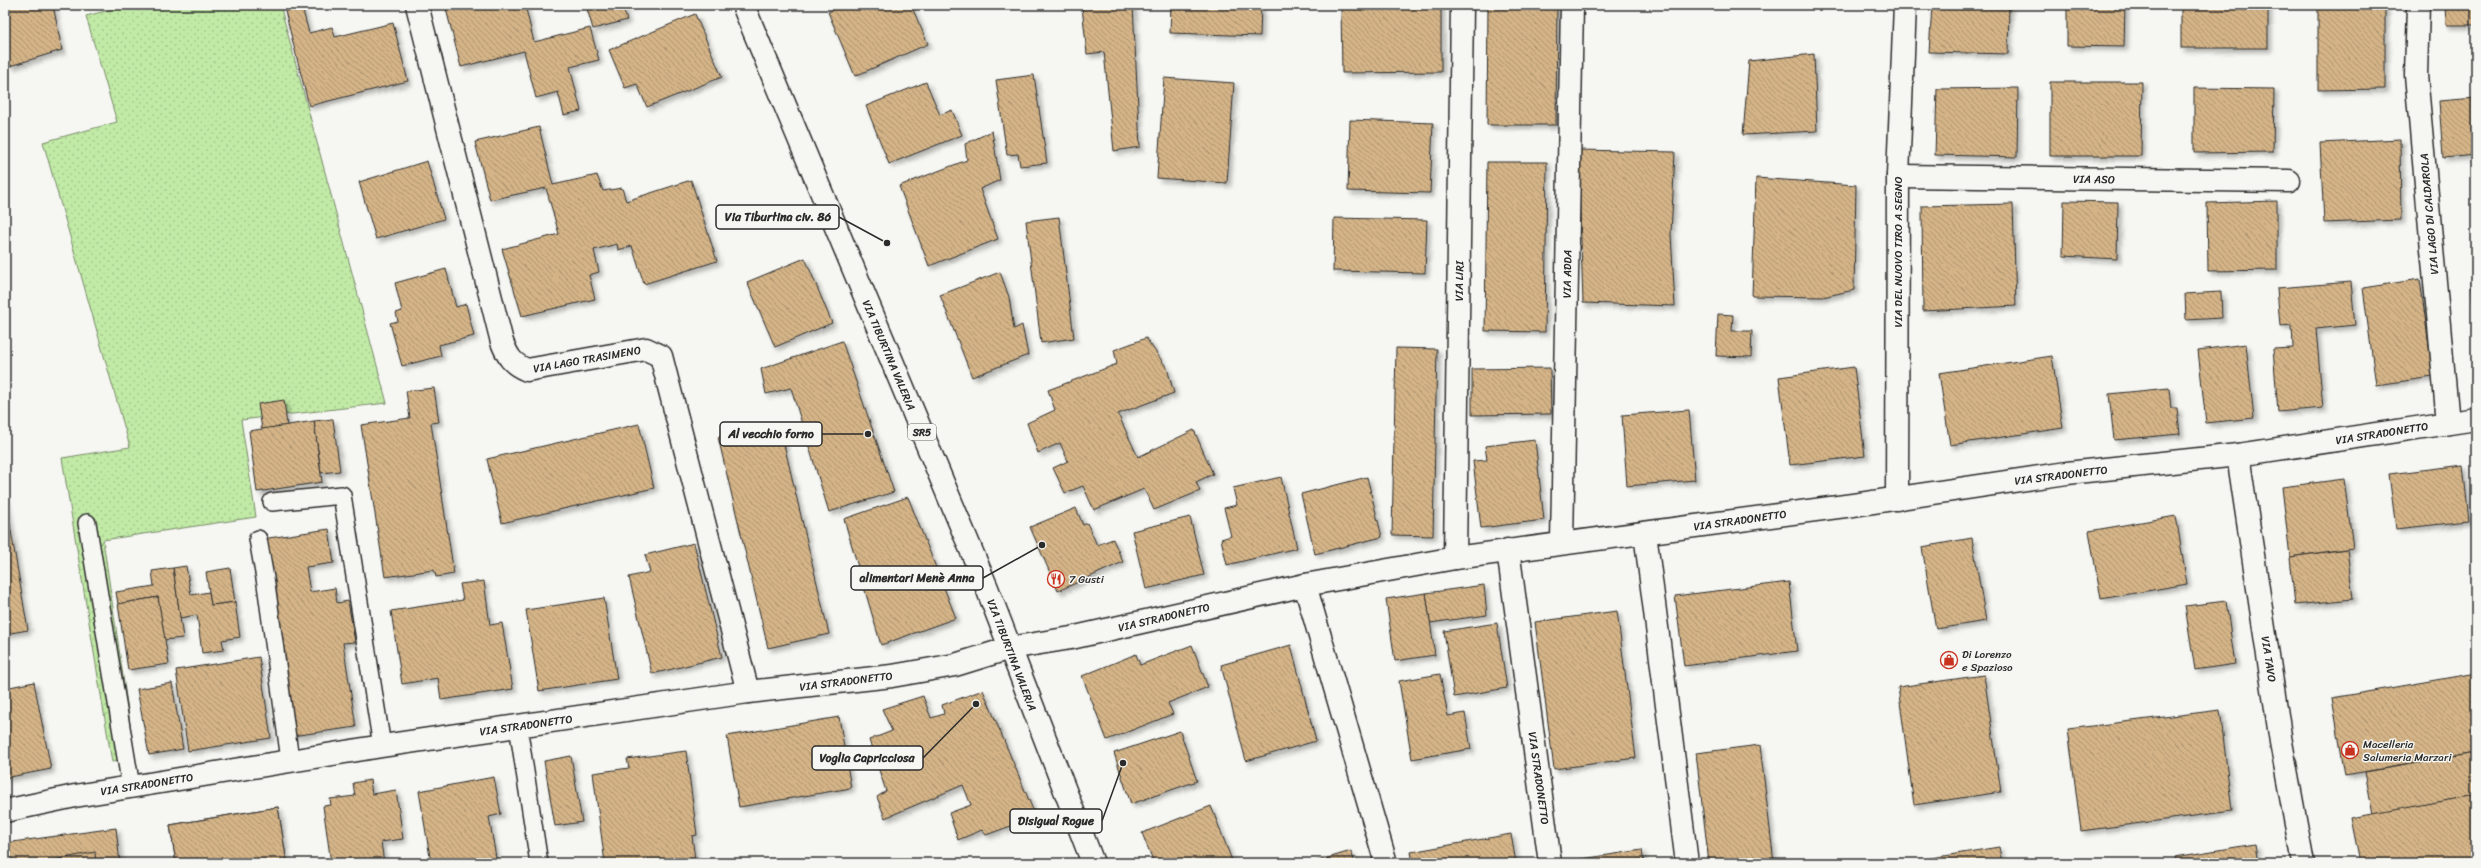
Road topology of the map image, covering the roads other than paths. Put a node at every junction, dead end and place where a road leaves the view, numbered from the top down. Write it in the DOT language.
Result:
graph roads {
  1 [pos="417,5"];
  2 [pos="743,5"];
  3 [pos="1462,5"];
  4 [pos="1572,5"];
  5 [pos="1905,5"];
  6 [pos="2418,5"];
  7 [pos="1898,176"];
  8 [pos="2289,181"];
  9 [pos="2476,419"];
  10 [pos="2448,422"];
  11 [pos="2238,455"];
  12 [pos="1897,499"];
  13 [pos="272,502"];
  14 [pos="86,523"];
  15 [pos="1645,533"];
  16 [pos="258,538"];
  17 [pos="1562,542"];
  18 [pos="1508,550"];
  19 [pos="1455,558"];
  20 [pos="1305,585"];
  21 [pos="1010,648"];
  22 [pos="748,692"];
  23 [pos="518,726"];
  24 [pos="382,746"];
  25 [pos="290,760"];
  26 [pos="131,787"];
  27 [pos="5,811"];
  28 [pos="539,863"];
  29 [pos="1093,863"];
  30 [pos="1386,863"];
  31 [pos="1550,863"];
  32 [pos="1687,863"];
  33 [pos="2303,863"];
  1 -- 22 [label="street, VIA LAGO TRASIMENO"];
  2 -- 21 [label="street, VIA TIBURTINA VALERIA / SR5"];
  3 -- 19 [label="street, VIA LIRI"];
  4 -- 17 [label="street, VIA ADDA"];
  5 -- 7 [label="street, VIA DEL NUOVO TIRO A SEGNO"];
  6 -- 10 [label="street, VIA LAGO DI CALDAROLA"];
  7 -- 8 [label="street, VIA ASO"];
  7 -- 12 [label="street, VIA DEL NUOVO TIRO A SEGNO"];
  9 -- 10 [label="street, VIA STRADONETTO"];
  10 -- 11 [label="street, VIA STRADONETTO"];
  11 -- 12 [label="street, VIA STRADONETTO"];
  11 -- 33 [label="street, VIA TAVO"];
  12 -- 15 [label="street, VIA STRADONETTO"];
  13 -- 24 [label="lane"];
  14 -- 26 [label="lane"];
  15 -- 17 [label="street, VIA STRADONETTO"];
  15 -- 32 [label="street"];
  16 -- 25 [label="lane"];
  17 -- 18 [label="street, VIA STRADONETTO"];
  18 -- 19 [label="street, VIA STRADONETTO"];
  18 -- 31 [label="street, VIA STRADONETTO"];
  19 -- 20 [label="street, VIA STRADONETTO"];
  20 -- 21 [label="street, VIA STRADONETTO"];
  20 -- 30 [label="street"];
  21 -- 22 [label="street, VIA STRADONETTO"];
  21 -- 29 [label="street, VIA TIBURTINA VALERIA / SR5"];
  22 -- 23 [label="street, VIA STRADONETTO"];
  23 -- 24 [label="street, VIA STRADONETTO"];
  23 -- 28 [label="lane"];
  24 -- 25 [label="street, VIA STRADONETTO"];
  25 -- 26 [label="street, VIA STRADONETTO"];
  26 -- 27 [label="street, VIA STRADONETTO"];
}
